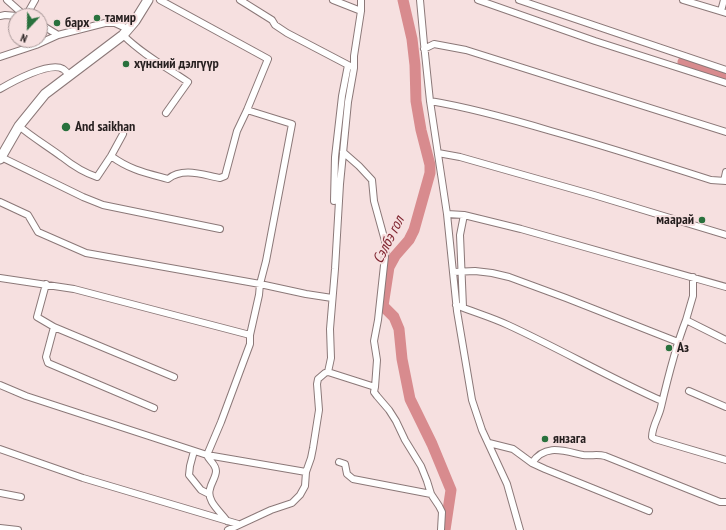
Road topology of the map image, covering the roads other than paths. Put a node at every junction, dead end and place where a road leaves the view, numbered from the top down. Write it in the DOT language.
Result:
graph roads {
  1 [pos="7,0"];
  2 [pos="148,0"];
  3 [pos="160,0"];
  4 [pos="240,0"];
  5 [pos="333,0"];
  6 [pos="361,0"];
  7 [pos="420,0"];
  8 [pos="478,0"];
  9 [pos="519,0"];
  10 [pos="682,0"];
  11 [pos="724,0"];
  12 [pos="16,8"];
  13 [pos="361,11"];
  14 [pos="723,12"];
  15 [pos="48,29"];
  16 [pos="126,32"];
  17 [pos="58,35"];
  18 [pos="424,49"];
  19 [pos="0,57"];
  20 [pos="351,67"];
  21 [pos="726,70"];
  22 [pos="70,76"];
  23 [pos="726,83"];
  24 [pos="0,88"];
  25 [pos="430,101"];
  26 [pos="247,110"];
  27 [pos="166,113"];
  28 [pos="18,126"];
  29 [pos="726,132"];
  30 [pos="123,134"];
  31 [pos="343,152"];
  32 [pos="438,153"];
  33 [pos="111,156"];
  34 [pos="0,158"];
  35 [pos="726,172"];
  36 [pos="725,181"];
  37 [pos="334,201"];
  38 [pos="0,202"];
  39 [pos="447,214"];
  40 [pos="464,215"];
  41 [pos="220,230"];
  42 [pos="726,235"];
  43 [pos="453,272"];
  44 [pos="462,272"];
  45 [pos="693,277"];
  46 [pos="0,278"];
  47 [pos="46,284"];
  48 [pos="260,284"];
  49 [pos="726,287"];
  50 [pos="332,298"];
  51 [pos="456,305"];
  52 [pos="463,307"];
  53 [pos="686,320"];
  54 [pos="54,327"];
  55 [pos="250,335"];
  56 [pos="726,340"];
  57 [pos="678,342"];
  58 [pos="328,372"];
  59 [pos="174,377"];
  60 [pos="0,385"];
  61 [pos="375,387"];
  62 [pos="688,391"];
  63 [pos="662,401"];
  64 [pos="726,407"];
  65 [pos="154,408"];
  66 [pos="489,443"];
  67 [pos="0,449"];
  68 [pos="194,451"];
  69 [pos="207,455"];
  70 [pos="726,460"];
  71 [pos="340,462"];
  72 [pos="532,463"];
  73 [pos="306,472"];
  74 [pos="0,493"];
  75 [pos="209,494"];
  76 [pos="430,494"];
  77 [pos="22,497"];
  78 [pos="726,502"];
  79 [pos="649,512"];
  80 [pos="227,521"];
  81 [pos="238,524"];
  82 [pos="0,528"];
  83 [pos="18,530"];
  84 [pos="228,530"];
  85 [pos="441,530"];
  86 [pos="520,530"];
  1 -- 12 [label="street"];
  2 -- 16 [label="main road"];
  3 -- 26 [label="street"];
  4 -- 20 [label="street"];
  5 -- 13 [label="street"];
  6 -- 13 [label="street"];
  7 -- 18 [label="street"];
  8 -- 23 [label="street"];
  9 -- 21 [label="street"];
  10 -- 14 [label="street"];
  11 -- 14 [label="street"];
  13 -- 20 [label="street"];
  15 -- 17 [label="street"];
  16 -- 17 [label="street"];
  16 -- 22 [label="main road"];
  16 -- 27 [label="street"];
  17 -- 19 [label="street"];
  18 -- 25 [label="street"];
  18 -- 29 [label="street"];
  20 -- 31 [label="street"];
  20 -- 37 [label="street"];
  22 -- 24 [label="street"];
  22 -- 28 [label="main road"];
  25 -- 32 [label="street"];
  25 -- 36 [label="street"];
  26 -- 33 [label="street"];
  26 -- 48 [label="street"];
  28 -- 33 [label="street"];
  28 -- 34 [label="main road"];
  30 -- 33 [label="street"];
  31 -- 50 [label="street"];
  31 -- 61 [label="street"];
  32 -- 39 [label="street"];
  32 -- 42 [label="street"];
  34 -- 41 [label="street"];
  35 -- 36 [label="street"];
  38 -- 48 [label="street"];
  39 -- 40 [label="street"];
  39 -- 43 [label="street"];
  40 -- 44 [label="street"];
  40 -- 45 [label="street"];
  43 -- 44 [label="street"];
  43 -- 51 [label="street"];
  44 -- 52 [label="street"];
  44 -- 57 [label="street"];
  45 -- 49 [label="street"];
  45 -- 53 [label="street"];
  46 -- 47 [label="street"];
  47 -- 54 [label="street"];
  47 -- 55 [label="street"];
  48 -- 50 [label="street"];
  48 -- 55 [label="street"];
  50 -- 58 [label="street"];
  51 -- 52 [label="street"];
  51 -- 66 [label="street"];
  52 -- 63 [label="street"];
  53 -- 56 [label="street"];
  53 -- 57 [label="street"];
  54 -- 59 [label="street"];
  54 -- 65 [label="street"];
  55 -- 69 [label="street"];
  57 -- 63 [label="street"];
  58 -- 61 [label="street"];
  58 -- 73 [label="street"];
  60 -- 68 [label="street"];
  61 -- 76 [label="street"];
  62 -- 64 [label="street"];
  63 -- 70 [label="street"];
  66 -- 72 [label="street"];
  66 -- 86 [label="street"];
  67 -- 80 [label="street"];
  68 -- 69 [label="street"];
  68 -- 75 [label="street"];
  69 -- 73 [label="street"];
  69 -- 75 [label="street"];
  71 -- 76 [label="street"];
  72 -- 78 [label="street"];
  72 -- 79 [label="street"];
  73 -- 81 [label="street"];
  74 -- 77 [label="street"];
  75 -- 80 [label="street"];
  76 -- 85 [label="street"];
  80 -- 81 [label="street"];
  81 -- 84 [label="street"];
  82 -- 83 [label="street"];
}
